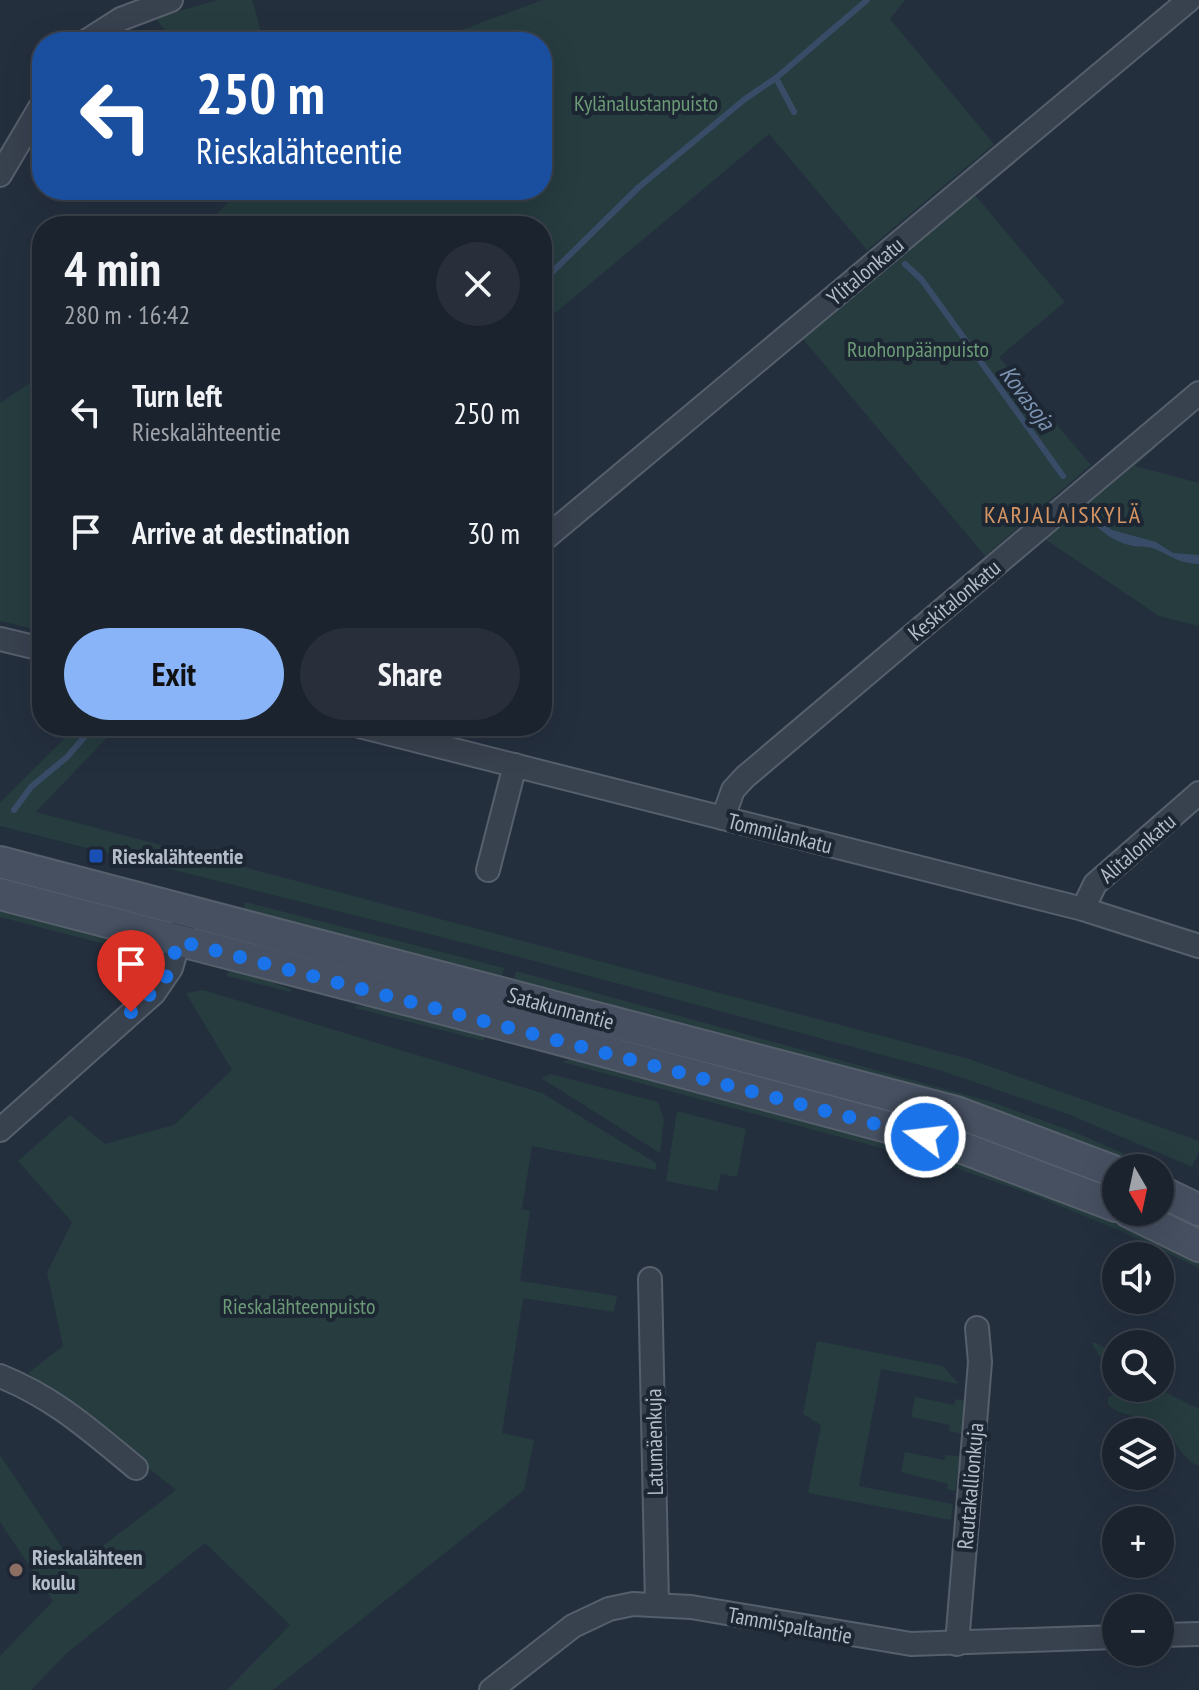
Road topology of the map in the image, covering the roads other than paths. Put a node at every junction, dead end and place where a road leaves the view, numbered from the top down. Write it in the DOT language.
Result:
graph roads {
  1 [pos="171,0"];
  2 [pos="1189,0"];
  3 [pos="101,32"];
  4 [pos="32,121"];
  5 [pos="0,175"];
  6 [pos="1199,393"];
  7 [pos="552,533"];
  8 [pos="0,639"];
  9 [pos="32,647"];
  10 [pos="399,736"];
  11 [pos="515,765"];
  12 [pos="1199,793"];
  13 [pos="723,818"];
  14 [pos="0,862"];
  15 [pos="488,870"];
  16 [pos="0,894"];
  17 [pos="1083,909"];
  18 [pos="188,910"];
  19 [pos="179,941"];
  20 [pos="1199,946"];
  21 [pos="0,1130"];
  22 [pos="1102,1167"];
  23 [pos="1174,1198"];
  24 [pos="1102,1201"];
  25 [pos="1199,1210"];
  26 [pos="1158,1226"];
  27 [pos="1199,1246"];
  28 [pos="650,1279"];
  29 [pos="977,1328"];
  30 [pos="0,1376"];
  31 [pos="136,1468"];
  32 [pos="657,1604"];
  33 [pos="1199,1634"];
  34 [pos="1174,1635"];
  35 [pos="1102,1638"];
  36 [pos="957,1644"];
  37 [pos="491,1690"];
  1 -- 3 [label="street"];
  2 -- 7 [label="street, Ylitalonkatu"];
  4 -- 5 [label="street"];
  6 -- 13 [label="street, Keskitalonkatu"];
  8 -- 9 [label="street"];
  10 -- 11 [label="street, Tommilankatu"];
  11 -- 13 [label="street, Tommilankatu"];
  11 -- 15 [label="street"];
  12 -- 17 [label="street, Alitalonkatu"];
  13 -- 17 [label="street, Tommilankatu"];
  14 -- 18 [label="main road, Satakunnantie"];
  16 -- 19 [label="main road, Satakunnantie"];
  17 -- 20 [label="street, Tommilankatu"];
  18 -- 19 [label="street"];
  18 -- 22 [label="main road, Satakunnantie"];
  19 -- 21 [label="street"];
  19 -- 24 [label="main road, Satakunnantie"];
  23 -- 25 [label="main road"];
  26 -- 27 [label="main road"];
  28 -- 32 [label="street, Latumäenkuja"];
  29 -- 36 [label="street, Rautakallionkuja"];
  30 -- 31 [label="street"];
  32 -- 36 [label="street, Tammispaltantie"];
  32 -- 37 [label="street, Tammispaltantie"];
  33 -- 34 [label="street"];
  35 -- 36 [label="street, Tammispaltantie"];
}
